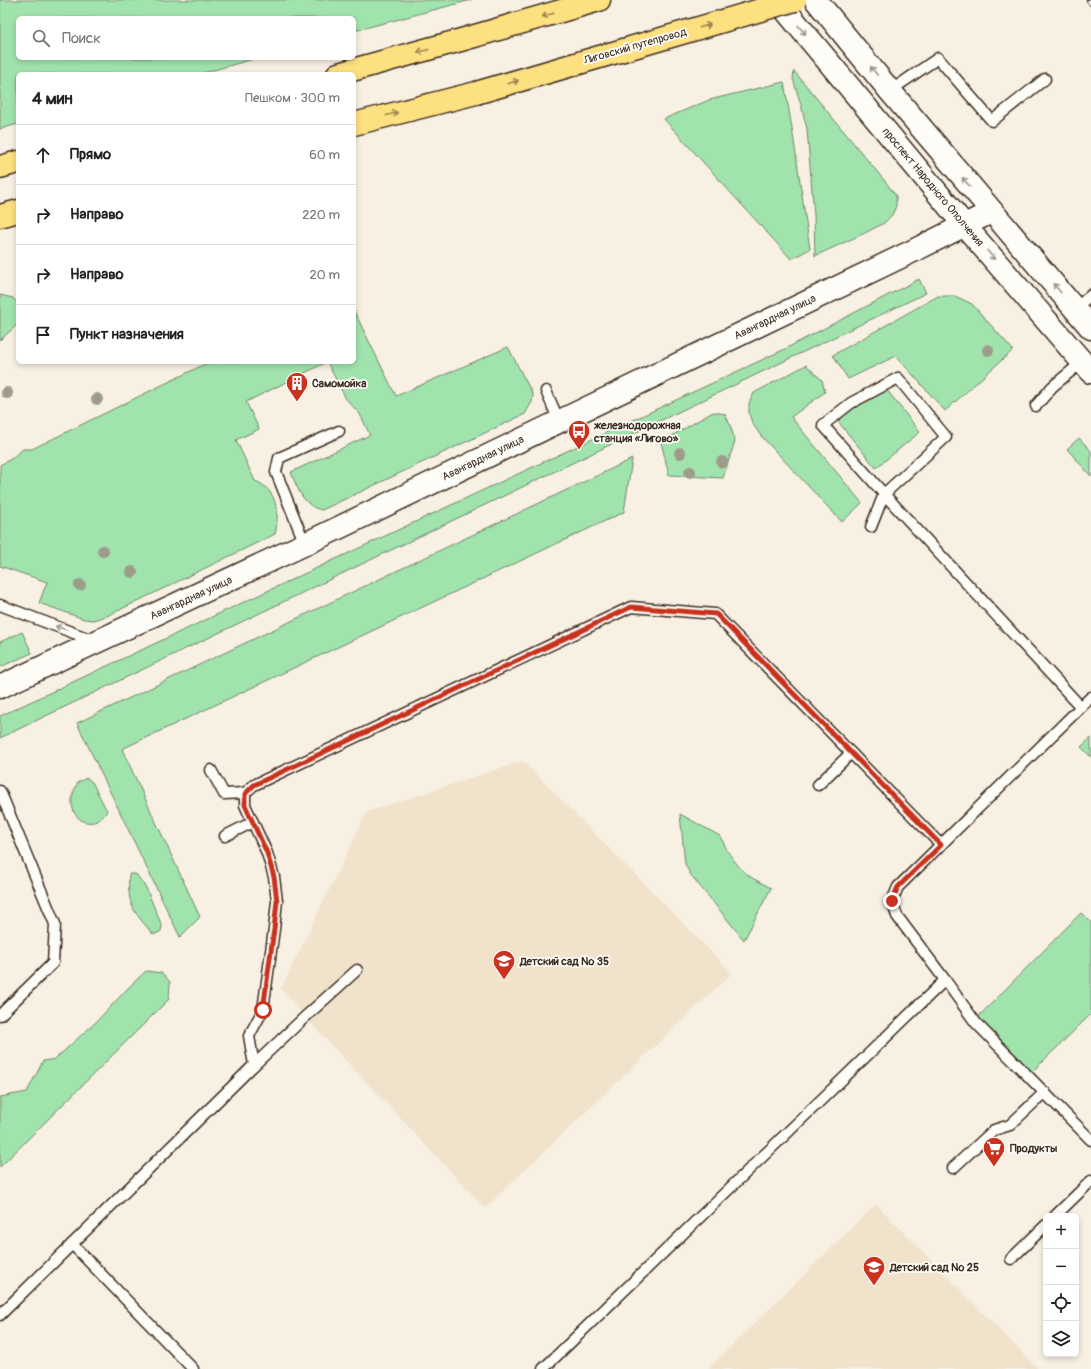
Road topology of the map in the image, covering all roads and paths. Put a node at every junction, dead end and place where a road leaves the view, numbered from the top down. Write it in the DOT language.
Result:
graph roads {
  1 [pos="599,0"];
  2 [pos="777,0"];
  3 [pos="795,0"];
  4 [pos="816,0"];
  5 [pos="345,72"];
  6 [pos="1045,79"];
  7 [pos="890,92"];
  8 [pos="356,123"];
  9 [pos="16,163"];
  10 [pos="0,167"];
  11 [pos="16,212"];
  12 [pos="991,212"];
  13 [pos="0,216"];
  14 [pos="965,226"];
  15 [pos="1091,296"];
  16 [pos="1074,309"];
  17 [pos="1091,328"];
  18 [pos="1087,367"];
  19 [pos="546,391"];
  20 [pos="1036,406"];
  21 [pos="559,421"];
  22 [pos="339,431"];
  23 [pos="884,494"];
  24 [pos="871,527"];
  25 [pos="305,544"];
  26 [pos="1,605"];
  27 [pos="97,642"];
  28 [pos="0,687"];
  29 [pos="1091,697"];
  30 [pos="1081,707"];
  31 [pos="851,753"];
  32 [pos="211,770"];
  33 [pos="818,785"];
  34 [pos="0,791"];
  35 [pos="245,794"];
  36 [pos="253,822"];
  37 [pos="225,836"];
  38 [pos="941,845"];
  39 [pos="357,970"];
  40 [pos="945,980"];
  41 [pos="0,1015"];
  42 [pos="254,1065"];
  43 [pos="1045,1092"];
  44 [pos="1091,1140"];
  45 [pos="953,1168"];
  46 [pos="1091,1181"];
  47 [pos="1058,1213"];
  48 [pos="1043,1228"];
  49 [pos="72,1244"];
  50 [pos="1011,1259"];
  51 [pos="0,1315"];
  52 [pos="193,1369"];
  53 [pos="543,1369"];
  1 -- 5 [label="main road, one-way"];
  2 -- 14 [label="street, проспект Народного Ополчения, one-way"];
  8 -- 3 [label="main road, Лиговский путепровод, one-way, bridge"];
  7 -- 4 [label="street, one-way"];
  6 -- 7 [label="lane"];
  12 -- 7 [label="street, one-way"];
  9 -- 10 [label="main road"];
  11 -- 13 [label="main road"];
  12 -- 14 [label="street, Авангардная улица"];
  16 -- 12 [label="street, one-way"];
  14 -- 18 [label="street, проспект Народного Ополчения, one-way"];
  14 -- 21 [label="street, Авангардная улица"];
  15 -- 16 [label="lane"];
  16 -- 17 [label="street"];
  18 -- 20 [label="lane"];
  19 -- 21 [label="lane"];
  21 -- 25 [label="street, Авангардная улица"];
  22 -- 25 [label="lane"];
  23 -- 23 [label="lane"];
  23 -- 24 [label="lane"];
  23 -- 30 [label="lane"];
  25 -- 27 [label="street, Авангардная улица"];
  27 -- 26 [label="lane, one-way"];
  27 -- 28 [label="street, Авангардная улица"];
  29 -- 30 [label="lane"];
  30 -- 38 [label="lane"];
  31 -- 33 [label="lane"];
  31 -- 35 [label="lane"];
  31 -- 38 [label="lane"];
  32 -- 35 [label="lane"];
  34 -- 41 [label="lane"];
  35 -- 36 [label="lane"];
  36 -- 37 [label="lane"];
  36 -- 42 [label="lane"];
  38 -- 40 [label="lane"];
  39 -- 42 [label="lane"];
  40 -- 43 [label="lane"];
  40 -- 53 [label="lane"];
  42 -- 49 [label="lane"];
  43 -- 44 [label="lane"];
  43 -- 45 [label="lane"];
  46 -- 47 [label="lane"];
  48 -- 50 [label="lane"];
  49 -- 51 [label="lane"];
  49 -- 52 [label="lane"];
}
